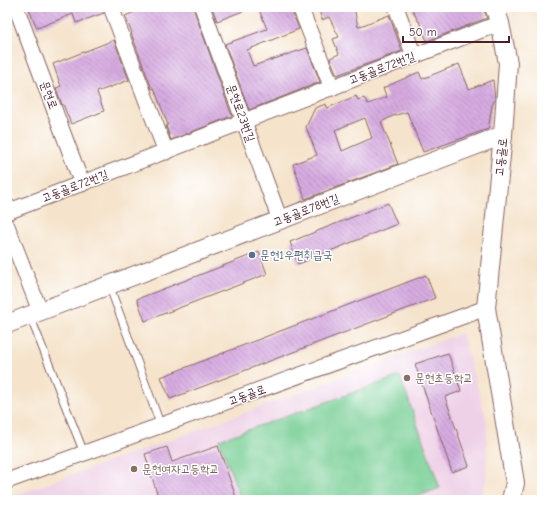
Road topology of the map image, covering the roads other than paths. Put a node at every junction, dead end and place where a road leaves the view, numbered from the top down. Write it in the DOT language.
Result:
graph roads {
  1 [pos="16,7"];
  2 [pos="111,7"];
  3 [pos="202,7"];
  4 [pos="300,7"];
  5 [pos="396,7"];
  6 [pos="497,15"];
  7 [pos="414,56"];
  8 [pos="332,88"];
  9 [pos="244,121"];
  10 [pos="503,135"];
  11 [pos="166,152"];
  12 [pos="82,184"];
  13 [pos="7,212"];
  14 [pos="280,220"];
  15 [pos="7,227"];
  16 [pos="109,285"];
  17 [pos="486,308"];
  18 [pos="35,313"];
  19 [pos="7,324"];
  20 [pos="161,426"];
  21 [pos="84,453"];
  22 [pos="7,481"];
  23 [pos="511,500"];
  1 -- 12 [label="street, 문현로"];
  2 -- 11 [label="street"];
  3 -- 9 [label="street, 문현로23번길"];
  4 -- 8 [label="street"];
  5 -- 7 [label="street"];
  6 -- 7 [label="street, 고동골로72번길"];
  6 -- 10 [label="street, 고동골로"];
  7 -- 8 [label="street, 고동골로72번길"];
  8 -- 9 [label="street, 고동골로72번길"];
  9 -- 11 [label="street, 고동골로72번길"];
  9 -- 14 [label="street, 문현로23번길"];
  10 -- 14 [label="street, 고동골로78번길"];
  10 -- 17 [label="street, 고동골로"];
  11 -- 12 [label="street, 고동골로72번길"];
  12 -- 13 [label="street, 고동골로72번길"];
  14 -- 16 [label="street, 고동골로78번길"];
  15 -- 18 [label="street"];
  16 -- 18 [label="street, 고동골로78번길"];
  16 -- 20 [label="lane"];
  17 -- 20 [label="street, 고동골로"];
  17 -- 23 [label="street, 고동골로"];
  18 -- 19 [label="street, 고동골로78번길"];
  18 -- 21 [label="lane"];
  20 -- 21 [label="street, 고동골로"];
  21 -- 22 [label="street, 고동골로"];
}
